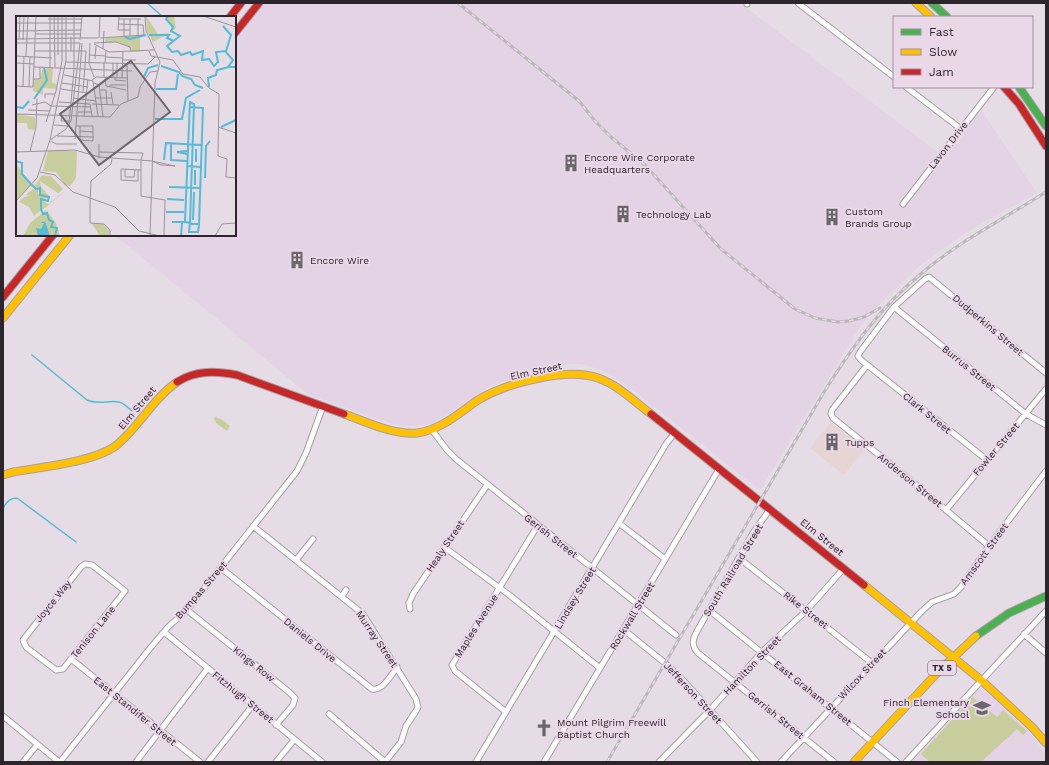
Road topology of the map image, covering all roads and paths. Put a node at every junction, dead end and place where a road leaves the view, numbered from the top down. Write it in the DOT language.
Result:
graph roads {
  1 [pos="241,3"];
  2 [pos="259,3"];
  3 [pos="798,3"];
  4 [pos="916,3"];
  5 [pos="932,3"];
  6 [pos="231,16"];
  7 [pos="930,16"];
  8 [pos="946,16"];
  9 [pos="236,32"];
  10 [pos="893,76"];
  11 [pos="907,88"];
  12 [pos="993,88"];
  13 [pos="1005,88"];
  14 [pos="1020,88"];
  15 [pos="1046,126"];
  16 [pos="961,129"];
  17 [pos="1046,146"];
  18 [pos="903,204"];
  19 [pos="52,236"];
  20 [pos="69,236"];
  21 [pos="3,297"];
  22 [pos="894,307"];
  23 [pos="3,318"];
  24 [pos="867,365"];
  25 [pos="1046,373"];
  26 [pos="1046,389"];
  27 [pos="323,406"];
  28 [pos="1026,414"];
  29 [pos="1046,425"];
  30 [pos="432,430"];
  31 [pos="674,434"];
  32 [pos="986,460"];
  33 [pos="718,470"];
  34 [pos="1046,471"];
  35 [pos="3,475"];
  36 [pos="487,485"];
  37 [pos="770,509"];
  38 [pos="946,510"];
  39 [pos="620,524"];
  40 [pos="538,525"];
  41 [pos="253,526"];
  42 [pos="312,539"];
  43 [pos="989,546"];
  44 [pos="444,547"];
  45 [pos="739,558"];
  46 [pos="665,559"];
  47 [pos="296,560"];
  48 [pos="87,564"];
  49 [pos="221,568"];
  50 [pos="592,568"];
  51 [pos="844,568"];
  52 [pos="499,588"];
  53 [pos="346,590"];
  54 [pos="342,596"];
  55 [pos="1046,596"];
  56 [pos="638,605"];
  57 [pos="410,609"];
  58 [pos="187,610"];
  59 [pos="709,610"];
  60 [pos="806,611"];
  61 [pos="1046,611"];
  62 [pos="910,622"];
  63 [pos="624,630"];
  64 [pos="164,632"];
  65 [pos="554,632"];
  66 [pos="696,633"];
  67 [pos="1024,634"];
  68 [pos="676,635"];
  69 [pos="762,652"];
  70 [pos="1046,653"];
  71 [pos="952,657"];
  72 [pos="71,659"];
  73 [pos="872,663"];
  74 [pos="397,667"];
  75 [pos="208,668"];
  76 [pos="600,668"];
  77 [pos="59,670"];
  78 [pos="981,680"];
  79 [pos="734,682"];
  80 [pos="114,694"];
  81 [pos="253,705"];
  82 [pos="831,708"];
  83 [pos="710,710"];
  84 [pos="506,712"];
  85 [pos="329,714"];
  86 [pos="3,716"];
  87 [pos="276,725"];
  88 [pos="160,732"];
  89 [pos="804,738"];
  90 [pos="294,740"];
  91 [pos="873,742"];
  92 [pos="1046,743"];
  93 [pos="38,744"];
  94 [pos="23,762"];
  95 [pos="59,762"];
  96 [pos="136,762"];
  97 [pos="200,762"];
  98 [pos="208,762"];
  99 [pos="276,762"];
  100 [pos="322,762"];
  101 [pos="385,762"];
  102 [pos="476,762"];
  103 [pos="544,762"];
  104 [pos="659,762"];
  105 [pos="757,762"];
  106 [pos="781,762"];
  107 [pos="834,762"];
  108 [pos="854,762"];
  109 [pos="897,762"];
  110 [pos="906,762"];
  1 -- 6 [label="main road"];
  2 -- 9 [label="main road"];
  3 -- 10 [label="street"];
  4 -- 7 [label="main road"];
  5 -- 8 [label="main road"];
  11 -- 16 [label="street"];
  12 -- 16 [label="street, Lavon Drive"];
  13 -- 17 [label="main road"];
  14 -- 15 [label="main road"];
  16 -- 18 [label="street, Lavon Drive"];
  19 -- 21 [label="main road"];
  20 -- 23 [label="main road"];
  22 -- 24 [label="street"];
  22 -- 25 [label="street, Dudperkins Street"];
  22 -- 28 [label="street, Burrus Street"];
  24 -- 32 [label="street, Clark Street"];
  24 -- 38 [label="street, Anderson Street"];
  26 -- 28 [label="street, Fowler Street"];
  27 -- 30 [label="main road, Elm Street"];
  27 -- 35 [label="main road, Elm Street"];
  27 -- 41 [label="street, Bumpas Street"];
  28 -- 29 [label="street, Burrus Street"];
  28 -- 32 [label="street, Fowler Street"];
  30 -- 31 [label="main road, Elm Street"];
  30 -- 36 [label="street, Gerish Street"];
  31 -- 33 [label="main road, Elm Street"];
  31 -- 39 [label="street, Lindsey Street"];
  32 -- 38 [label="street, Fowler Street"];
  33 -- 37 [label="main road, Elm Street"];
  33 -- 46 [label="street, Rockwall Street"];
  34 -- 43 [label="street, Amscott Street"];
  36 -- 40 [label="street, Gerish Street"];
  36 -- 44 [label="street, Healy Street"];
  37 -- 45 [label="street, South Railroad Street"];
  37 -- 51 [label="main road, Elm Street"];
  38 -- 43 [label="street, Anderson Street"];
  39 -- 46 [label="street"];
  39 -- 50 [label="street, Lindsey Street"];
  40 -- 50 [label="street, Gerish Street"];
  40 -- 52 [label="street, Maples Avenue"];
  41 -- 47 [label="street, Murray Street"];
  41 -- 49 [label="street, Bumpas Street"];
  42 -- 47 [label="street"];
  43 -- 62 [label="street, Amscott Street"];
  44 -- 52 [label="street"];
  44 -- 57 [label="street, Healy Street"];
  45 -- 59 [label="street, South Railroad Street"];
  45 -- 60 [label="street, Rike Street"];
  46 -- 56 [label="street, Rockwall Street"];
  47 -- 54 [label="street, Murray Street"];
  48 -- 72 [label="street, Tenison Lane"];
  48 -- 77 [label="street, Joyce Way"];
  49 -- 58 [label="street, Bumpas Street"];
  49 -- 74 [label="street, Daniels Drive"];
  50 -- 56 [label="street, Gerish Street"];
  50 -- 65 [label="street, Lindsey Street"];
  51 -- 60 [label="street, Hamilton Street"];
  51 -- 62 [label="main road, Elm Street"];
  52 -- 65 [label="street"];
  52 -- 84 [label="street, Maples Avenue"];
  53 -- 54 [label="street"];
  54 -- 74 [label="street, Murray Street"];
  55 -- 71 [label="main road, TX 5"];
  56 -- 63 [label="street, Rockwall Street"];
  56 -- 68 [label="street, Gerish Street"];
  58 -- 64 [label="street, Bumpas Street"];
  58 -- 87 [label="street, Kings Row"];
  59 -- 66 [label="street, South Railroad Street"];
  59 -- 69 [label="street, East Graham Street"];
  60 -- 69 [label="street, Hamilton Street"];
  60 -- 73 [label="street, Rike Street"];
  61 -- 67 [label="street"];
  62 -- 71 [label="main road, Elm Street"];
  62 -- 73 [label="street, Wilcox Street"];
  63 -- 76 [label="street, Rockwall Street"];
  63 -- 83 [label="street, Jefferson Street"];
  64 -- 75 [label="street, Fitzhugh Street"];
  64 -- 80 [label="street, Bumpas Street"];
  65 -- 76 [label="street"];
  65 -- 84 [label="street, Lindsey Street"];
  66 -- 79 [label="street, Gerrish Street"];
  67 -- 70 [label="street"];
  67 -- 78 [label="street"];
  69 -- 79 [label="street, Hamilton Street"];
  69 -- 82 [label="street, East Graham Street"];
  71 -- 78 [label="main road, Elm Street"];
  71 -- 91 [label="main road, TX 5"];
  72 -- 77 [label="street, Tenison Lane"];
  72 -- 80 [label="street, East Standifer Street"];
  73 -- 82 [label="street, Wilcox Street"];
  74 -- 101 [label="street, Murray Street"];
  75 -- 81 [label="street, Fitzhugh Street"];
  75 -- 88 [label="street"];
  76 -- 103 [label="street, Rockwall Street"];
  78 -- 92 [label="main road, Elm Street"];
  78 -- 110 [label="street"];
  79 -- 83 [label="street, Hamilton Street"];
  79 -- 89 [label="street, Gerrish Street"];
  80 -- 88 [label="street, East Standifer Street"];
  80 -- 95 [label="street, Bumpas Street"];
  81 -- 87 [label="street, Fitzhugh Street"];
  81 -- 98 [label="street"];
  82 -- 89 [label="street, Wilcox Street"];
  82 -- 91 [label="street, East Graham Street"];
  83 -- 104 [label="street, Hamilton Street"];
  83 -- 105 [label="street, Jefferson Street"];
  84 -- 102 [label="street, Lindsey Street"];
  85 -- 101 [label="street"];
  86 -- 93 [label="street"];
  87 -- 90 [label="street, Fitzhugh Street"];
  88 -- 96 [label="street"];
  88 -- 97 [label="street, East Standifer Street"];
  89 -- 106 [label="street, Wilcox Street"];
  89 -- 107 [label="street, Gerrish Street"];
  90 -- 99 [label="street"];
  90 -- 100 [label="street, Fitzhugh Street"];
  91 -- 108 [label="main road, TX 5"];
  91 -- 109 [label="street, East Graham Street"];
  93 -- 94 [label="street"];
  93 -- 95 [label="street"];
}
